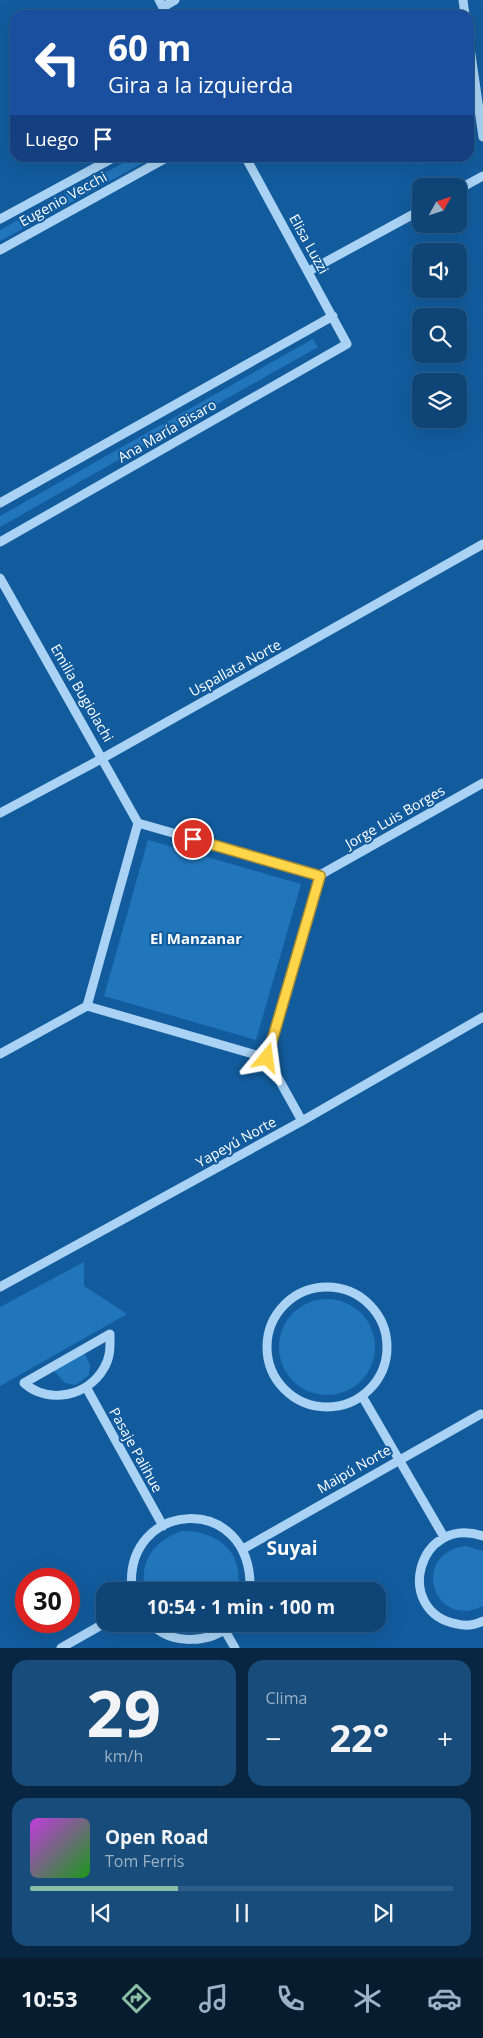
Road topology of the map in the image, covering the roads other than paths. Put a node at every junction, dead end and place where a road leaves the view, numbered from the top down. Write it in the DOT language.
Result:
graph roads {
  1 [pos="175,0"];
  2 [pos="163,7"];
  3 [pos="474,75"];
  4 [pos="483,137"];
  5 [pos="106,162"];
  6 [pos="159,162"];
  7 [pos="248,162"];
  8 [pos="483,176"];
  9 [pos="468,184"];
  10 [pos="412,215"];
  11 [pos="0,219"];
  12 [pos="0,250"];
  13 [pos="309,271"];
  14 [pos="333,316"];
  15 [pos="347,344"];
  16 [pos="0,503"];
  17 [pos="0,542"];
  18 [pos="483,544"];
  19 [pos="0,578"];
  20 [pos="103,758"];
  21 [pos="483,783"];
  22 [pos="0,813"];
  23 [pos="138,823"];
  24 [pos="320,876"];
  25 [pos="87,1006"];
  26 [pos="483,1017"];
  27 [pos="0,1054"];
  28 [pos="267,1058"];
  29 [pos="302,1121"];
  30 [pos="0,1287"];
  31 [pos="86,1387"];
  32 [pos="362,1396"];
  33 [pos="481,1414"];
  34 [pos="398,1459"];
  35 [pos="163,1526"];
  36 [pos="483,1536"];
  37 [pos="444,1537"];
  38 [pos="242,1549"];
  39 [pos="131,1582"];
  40 [pos="250,1582"];
  41 [pos="483,1621"];
  42 [pos="96,1628"];
  43 [pos="164,1632"];
  44 [pos="218,1632"];
  45 [pos="230,1632"];
  46 [pos="61,1648"];
  47 [pos="235,1648"];
  1 -- 2 [label="street"];
  3 -- 4 [label="street"];
  5 -- 11 [label="street, Eugenio Vecchi"];
  6 -- 12 [label="street, Eugenio Vecchi"];
  7 -- 13 [label="street, Elisa Luzzi"];
  8 -- 9 [label="street"];
  10 -- 13 [label="street"];
  13 -- 14 [label="street, Elisa Luzzi"];
  14 -- 15 [label="street, Elisa Luzzi"];
  14 -- 16 [label="street, Ana María Bisaro"];
  15 -- 17 [label="street, Ana María Bisaro"];
  18 -- 20 [label="street, Uspallata Norte"];
  19 -- 20 [label="street, Emilia Bugiolachi"];
  20 -- 22 [label="street, Uspallata Norte"];
  20 -- 23 [label="street, Emilia Bugiolachi"];
  21 -- 24 [label="street, Jorge Luis Borges"];
  23 -- 24 [label="street"];
  23 -- 25 [label="street"];
  24 -- 28 [label="street"];
  25 -- 27 [label="street"];
  25 -- 28 [label="street"];
  26 -- 29 [label="street, Yapeyú Norte"];
  28 -- 29 [label="street"];
  29 -- 30 [label="street, Yapeyú Norte"];
  31 -- 31 [label="street"];
  31 -- 35 [label="street, Pasaje Palihue"];
  32 -- 32 [label="street"];
  32 -- 34 [label="street"];
  33 -- 34 [label="street, Maipú Norte"];
  34 -- 37 [label="street"];
  34 -- 38 [label="street, Maipú Norte"];
  35 -- 38 [label="street"];
  35 -- 39 [label="street"];
  36 -- 37 [label="street"];
  37 -- 41 [label="street"];
  38 -- 40 [label="street"];
  42 -- 46 [label="street"];
  43 -- 44 [label="street"];
  45 -- 47 [label="street"];
}
